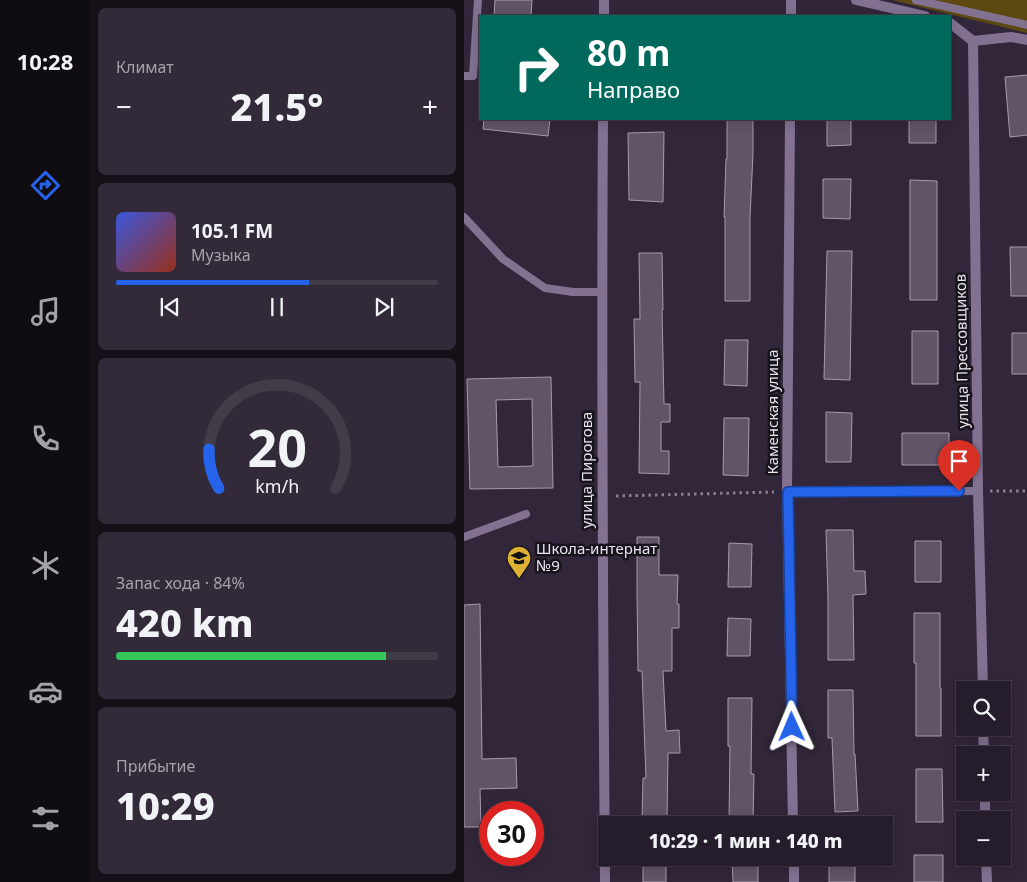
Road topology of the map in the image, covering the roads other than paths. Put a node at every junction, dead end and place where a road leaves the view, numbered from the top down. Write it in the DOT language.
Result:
graph roads {
  1 [pos="478,0"];
  2 [pos="604,0"];
  3 [pos="791,0"];
  4 [pos="856,0"];
  5 [pos="916,0"];
  6 [pos="604,15"];
  7 [pos="791,15"];
  8 [pos="921,15"];
  9 [pos="951,24"];
  10 [pos="1027,25"];
  11 [pos="1027,40"];
  12 [pos="973,41"];
  13 [pos="464,76"];
  14 [pos="477,77"];
  15 [pos="603,120"];
  16 [pos="790,120"];
  17 [pos="464,218"];
  18 [pos="602,292"];
  19 [pos="978,491"];
  20 [pos="788,492"];
  21 [pos="526,514"];
  22 [pos="464,537"];
  23 [pos="982,681"];
  24 [pos="793,816"];
  25 [pos="794,866"];
  26 [pos="986,866"];
  27 [pos="606,882"];
  28 [pos="794,882"];
  29 [pos="987,882"];
  1 -- 14 [label="lane"];
  2 -- 6 [label="street"];
  3 -- 7 [label="street"];
  4 -- 8 [label="street"];
  5 -- 10 [label="lane"];
  9 -- 12 [label="street"];
  11 -- 12 [label="street"];
  12 -- 19 [label="street, улица Прессовщиков"];
  13 -- 14 [label="lane"];
  15 -- 18 [label="street, улица Пирогова"];
  16 -- 20 [label="street, Каменская улица"];
  17 -- 18 [label="lane"];
  18 -- 27 [label="street, улица Пирогова"];
  19 -- 20 [label="lane"];
  19 -- 23 [label="street, улица Прессовщиков"];
  20 -- 24 [label="street, Каменская улица"];
  21 -- 22 [label="lane"];
  25 -- 28 [label="street"];
  26 -- 29 [label="street"];
}
